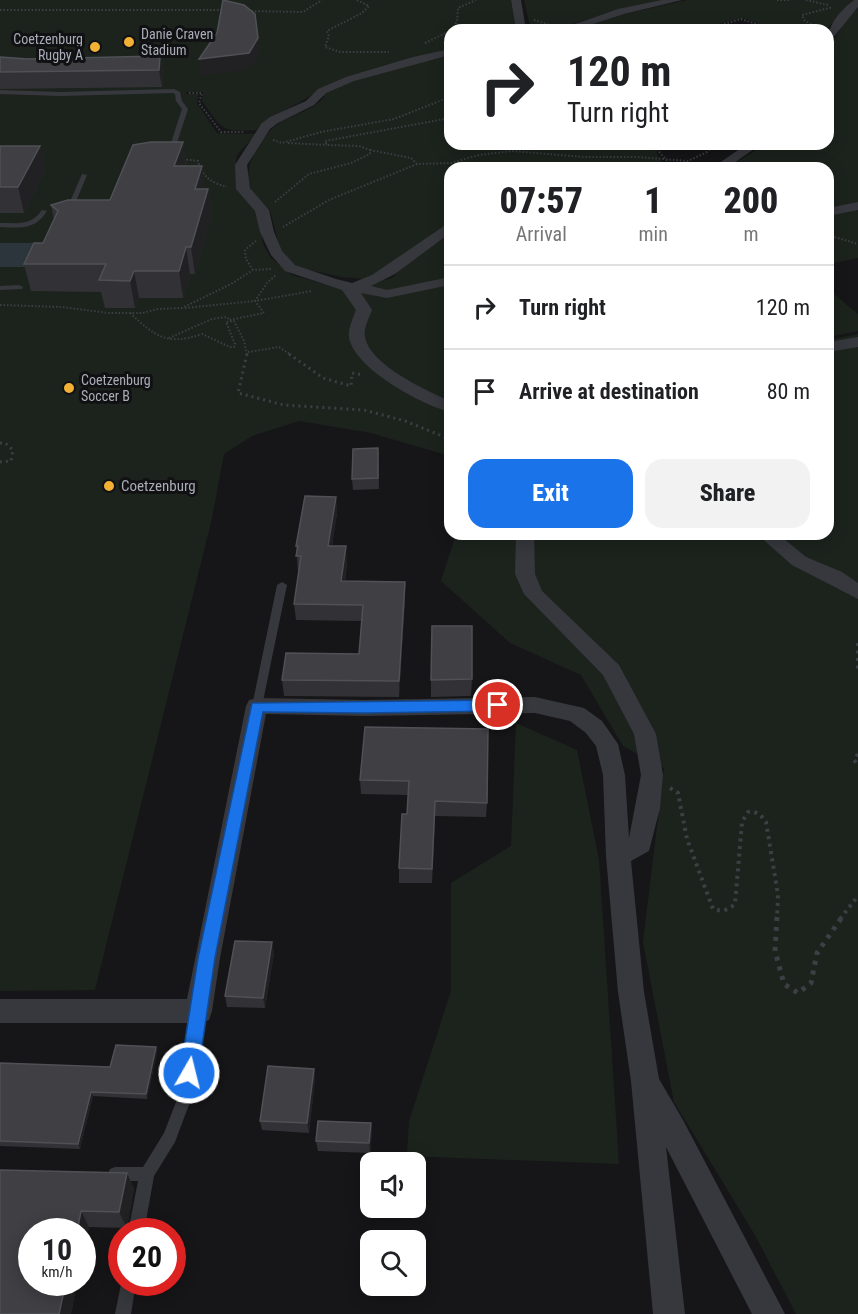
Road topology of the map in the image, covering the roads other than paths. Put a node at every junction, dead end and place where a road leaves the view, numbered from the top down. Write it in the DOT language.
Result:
graph roads {
  1 [pos="516,0"];
  2 [pos="677,0"];
  3 [pos="858,2"];
  4 [pos="521,24"];
  5 [pos="581,24"];
  6 [pos="834,29"];
  7 [pos="444,53"];
  8 [pos="0,92"];
  9 [pos="746,150"];
  10 [pos="167,158"];
  11 [pos="727,162"];
  12 [pos="84,175"];
  13 [pos="72,204"];
  14 [pos="858,206"];
  15 [pos="44,211"];
  16 [pos="834,211"];
  17 [pos="0,225"];
  18 [pos="444,230"];
  19 [pos="444,282"];
  20 [pos="340,285"];
  21 [pos="20,287"];
  22 [pos="0,288"];
  23 [pos="858,342"];
  24 [pos="834,346"];
  25 [pos="444,405"];
  26 [pos="525,540"];
  27 [pos="773,540"];
  28 [pos="282,585"];
  29 [pos="858,592"];
  30 [pos="257,706"];
  31 [pos="618,856"];
  32 [pos="0,1011"];
  33 [pos="199,1011"];
  34 [pos="645,1081"];
  35 [pos="147,1173"];
  36 [pos="102,1174"];
  37 [pos="139,1218"];
  38 [pos="126,1296"];
  39 [pos="123,1314"];
  40 [pos="669,1314"];
  41 [pos="769,1314"];
  1 -- 4 [label="street"];
  2 -- 5 [label="street"];
  3 -- 6 [label="street"];
  7 -- 20 [label="street"];
  8 -- 10 [label="lane"];
  9 -- 11 [label="street"];
  12 -- 13 [label="lane"];
  14 -- 16 [label="street"];
  15 -- 17 [label="lane"];
  18 -- 20 [label="street"];
  19 -- 20 [label="street"];
  20 -- 25 [label="street"];
  21 -- 22 [label="lane"];
  23 -- 24 [label="street"];
  26 -- 31 [label="street"];
  27 -- 29 [label="street"];
  28 -- 30 [label="lane"];
  30 -- 31 [label="street"];
  30 -- 33 [label="street"];
  31 -- 34 [label="street"];
  32 -- 33 [label="street"];
  33 -- 35 [label="lane"];
  34 -- 40 [label="street"];
  34 -- 41 [label="street"];
  35 -- 36 [label="lane"];
  35 -- 37 [label="lane"];
  38 -- 39 [label="lane"];
}
